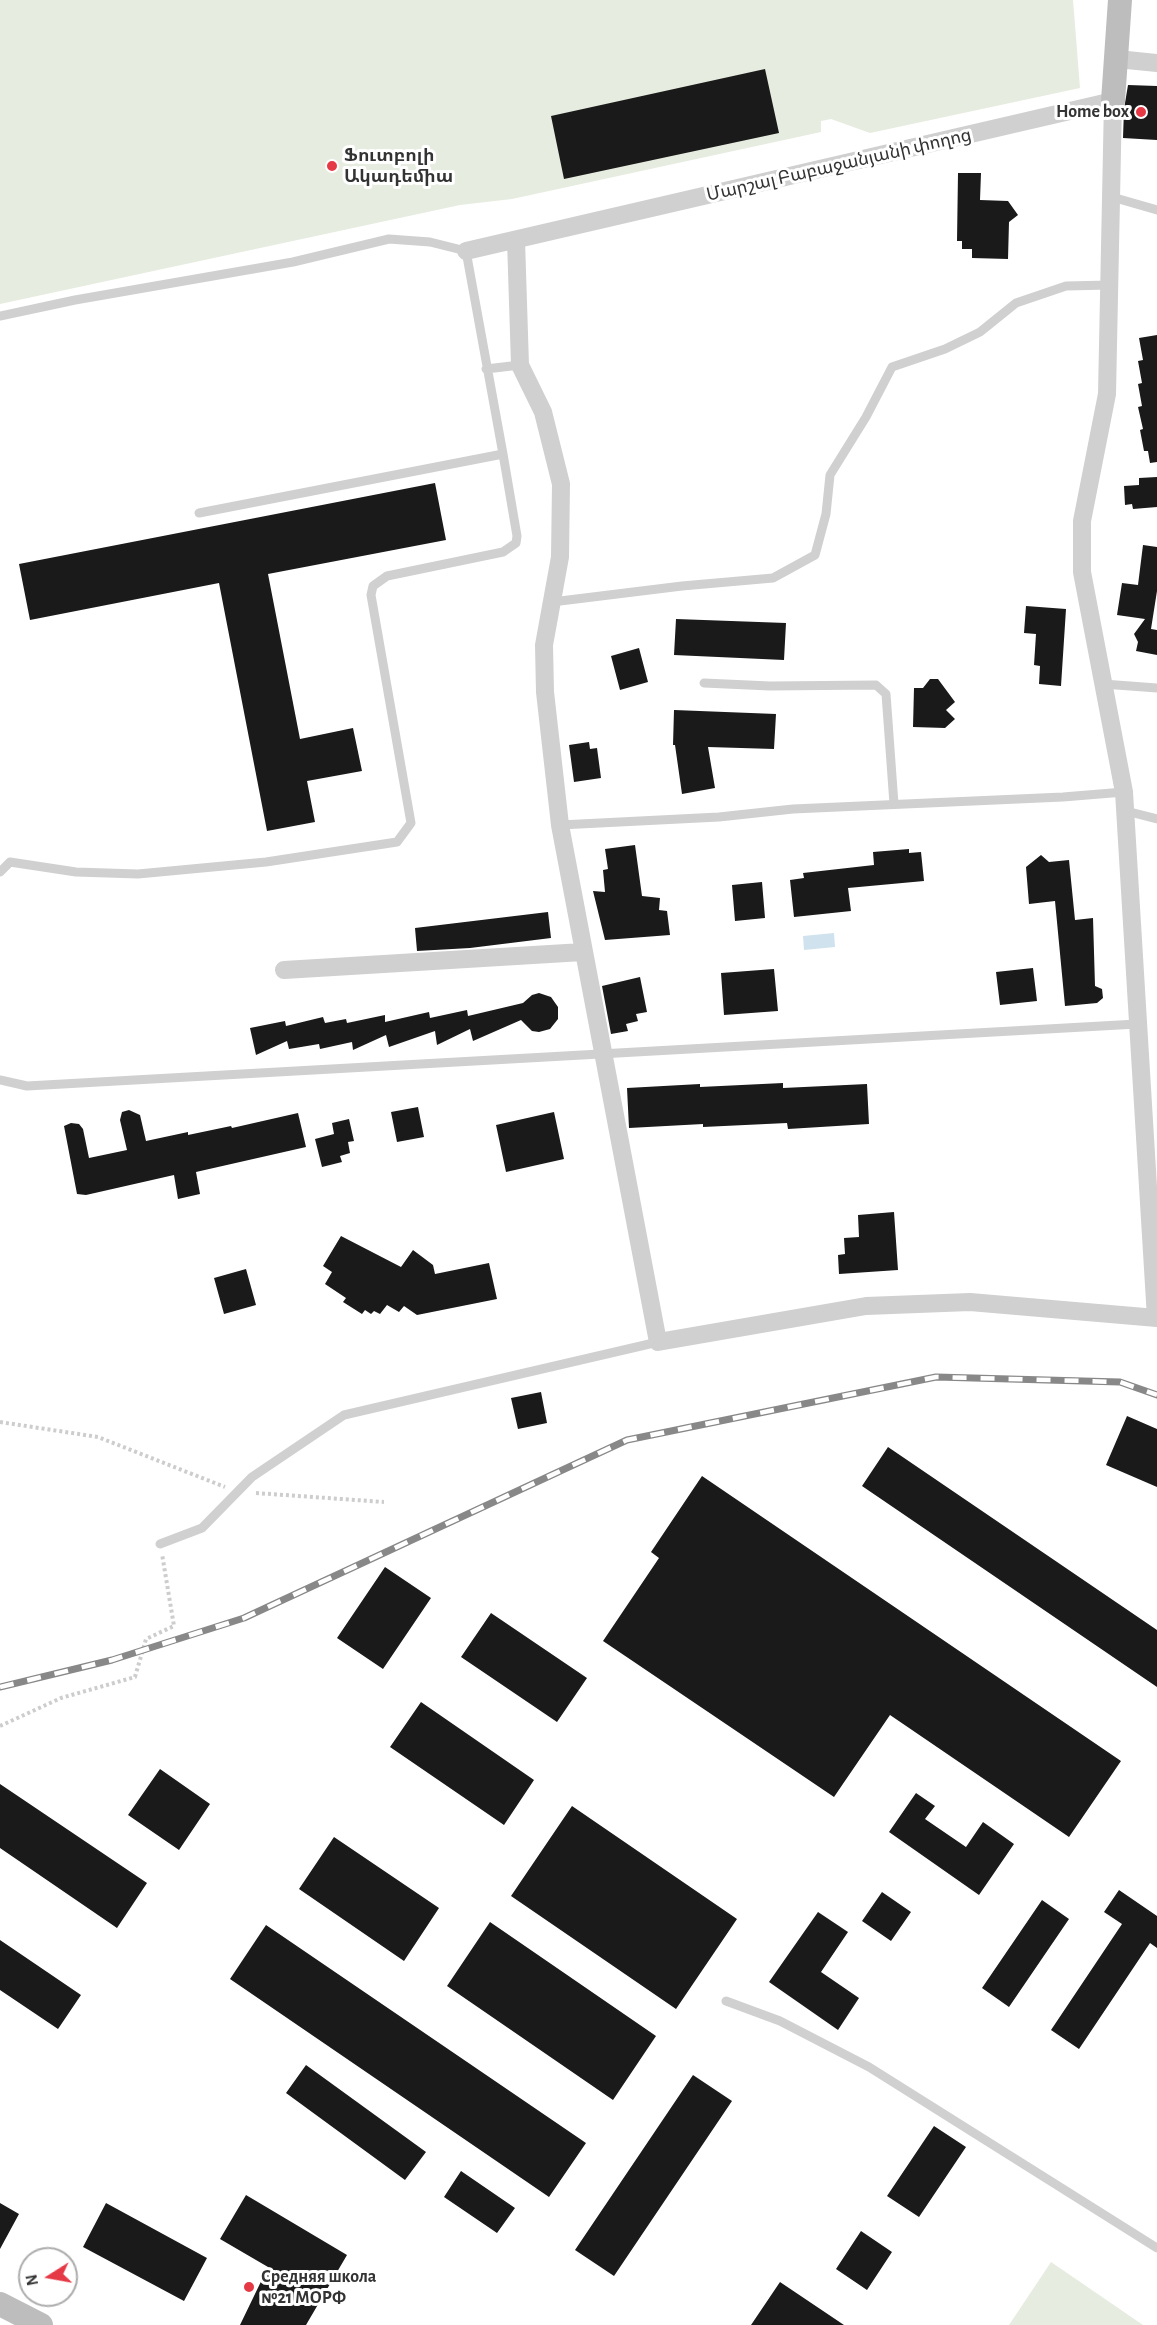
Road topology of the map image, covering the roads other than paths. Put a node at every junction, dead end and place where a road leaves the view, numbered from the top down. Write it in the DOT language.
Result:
graph roads {
  1 [pos="1120,0"];
  2 [pos="1117,59"];
  3 [pos="1157,63"];
  4 [pos="1113,101"];
  5 [pos="1112,197"];
  6 [pos="1157,210"];
  7 [pos="516,240"];
  8 [pos="466,251"];
  9 [pos="1110,285"];
  10 [pos="0,316"];
  11 [pos="520,365"];
  12 [pos="486,369"];
  13 [pos="503,454"];
  14 [pos="199,513"];
  15 [pos="552,602"];
  16 [pos="704,683"];
  17 [pos="1103,684"];
  18 [pos="1157,688"];
  19 [pos="1124,792"];
  20 [pos="894,804"];
  21 [pos="1126,811"];
  22 [pos="1157,819"];
  23 [pos="560,825"];
  24 [pos="0,872"];
  25 [pos="583,952"];
  26 [pos="284,970"];
  27 [pos="1137,1024"];
  28 [pos="604,1053"];
  29 [pos="0,1080"];
  30 [pos="1156,1318"];
  31 [pos="658,1342"];
  32 [pos="160,1544"];
  33 [pos="726,2001"];
  34 [pos="1157,2248"];
  35 [pos="4,2310"];
  36 [pos="41,2325"];
  1 -- 2 [label="street"];
  2 -- 3 [label="street"];
  2 -- 4 [label="street"];
  4 -- 5 [label="street"];
  4 -- 7 [label="street, Մարշալ Բաբաջանյանի փողոց"];
  5 -- 6 [label="lane"];
  5 -- 9 [label="street"];
  7 -- 8 [label="street, Մարշալ Բաբաջանյանի փողոց"];
  7 -- 11 [label="street"];
  8 -- 10 [label="lane"];
  8 -- 12 [label="lane"];
  9 -- 15 [label="lane"];
  9 -- 17 [label="street"];
  11 -- 12 [label="lane"];
  11 -- 15 [label="street"];
  12 -- 13 [label="lane"];
  13 -- 14 [label="lane"];
  13 -- 24 [label="lane"];
  15 -- 23 [label="street"];
  16 -- 20 [label="lane"];
  17 -- 18 [label="lane"];
  17 -- 19 [label="street"];
  19 -- 20 [label="lane"];
  19 -- 21 [label="street"];
  20 -- 23 [label="lane"];
  21 -- 22 [label="lane"];
  21 -- 27 [label="street"];
  23 -- 25 [label="street"];
  25 -- 26 [label="street"];
  25 -- 28 [label="street"];
  27 -- 28 [label="lane"];
  27 -- 30 [label="street"];
  28 -- 29 [label="lane"];
  28 -- 31 [label="street"];
  30 -- 31 [label="street"];
  31 -- 32 [label="lane"];
  33 -- 34 [label="lane"];
  35 -- 36 [label="street"];
}
